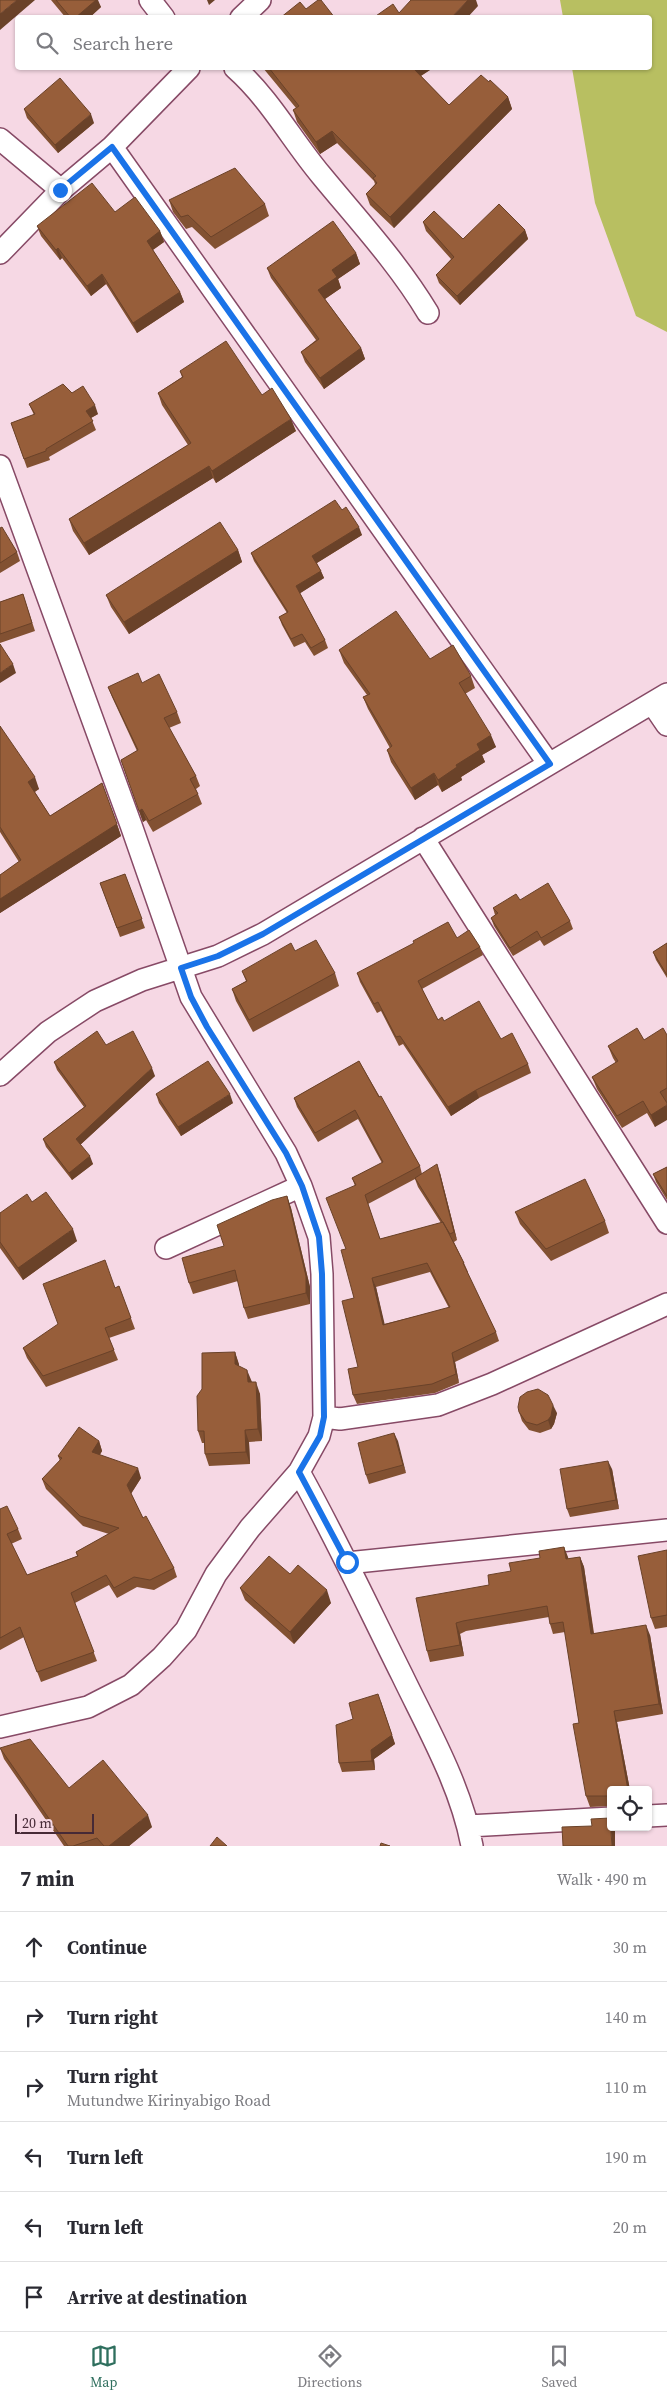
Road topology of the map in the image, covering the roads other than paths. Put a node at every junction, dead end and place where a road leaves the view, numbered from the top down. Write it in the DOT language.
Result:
graph roads {
  1 [pos="150,0"];
  2 [pos="260,0"];
  3 [pos="162,15"];
  4 [pos="245,15"];
  5 [pos="187,70"];
  6 [pos="237,70"];
  7 [pos="0,139"];
  8 [pos="112,147"];
  9 [pos="60,190"];
  10 [pos="0,253"];
  11 [pos="428,313"];
  12 [pos="0,466"];
  13 [pos="659,698"];
  14 [pos="667,726"];
  15 [pos="550,764"];
  16 [pos="423,838"];
  17 [pos="181,968"];
  18 [pos="0,1075"];
  19 [pos="302,1186"];
  20 [pos="667,1223"];
  21 [pos="166,1248"];
  22 [pos="667,1304"];
  23 [pos="324,1417"];
  24 [pos="299,1472"];
  25 [pos="667,1530"];
  26 [pos="347,1562"];
  27 [pos="0,1727"];
  28 [pos="667,1815"];
  29 [pos="652,1816"];
  30 [pos="607,1819"];
  31 [pos="470,1836"];
  1 -- 3 [label="street"];
  2 -- 4 [label="street"];
  5 -- 8 [label="street"];
  6 -- 11 [label="street"];
  7 -- 9 [label="street"];
  8 -- 9 [label="street"];
  8 -- 15 [label="street"];
  9 -- 10 [label="street"];
  12 -- 17 [label="street"];
  13 -- 14 [label="street"];
  13 -- 15 [label="street"];
  15 -- 16 [label="street"];
  16 -- 17 [label="street"];
  16 -- 20 [label="street"];
  17 -- 18 [label="street"];
  17 -- 19 [label="street"];
  19 -- 21 [label="street"];
  19 -- 23 [label="street"];
  22 -- 23 [label="street"];
  23 -- 24 [label="street"];
  24 -- 26 [label="street"];
  24 -- 27 [label="street"];
  25 -- 26 [label="street"];
  26 -- 31 [label="street"];
  28 -- 29 [label="street"];
  30 -- 31 [label="street"];
}
